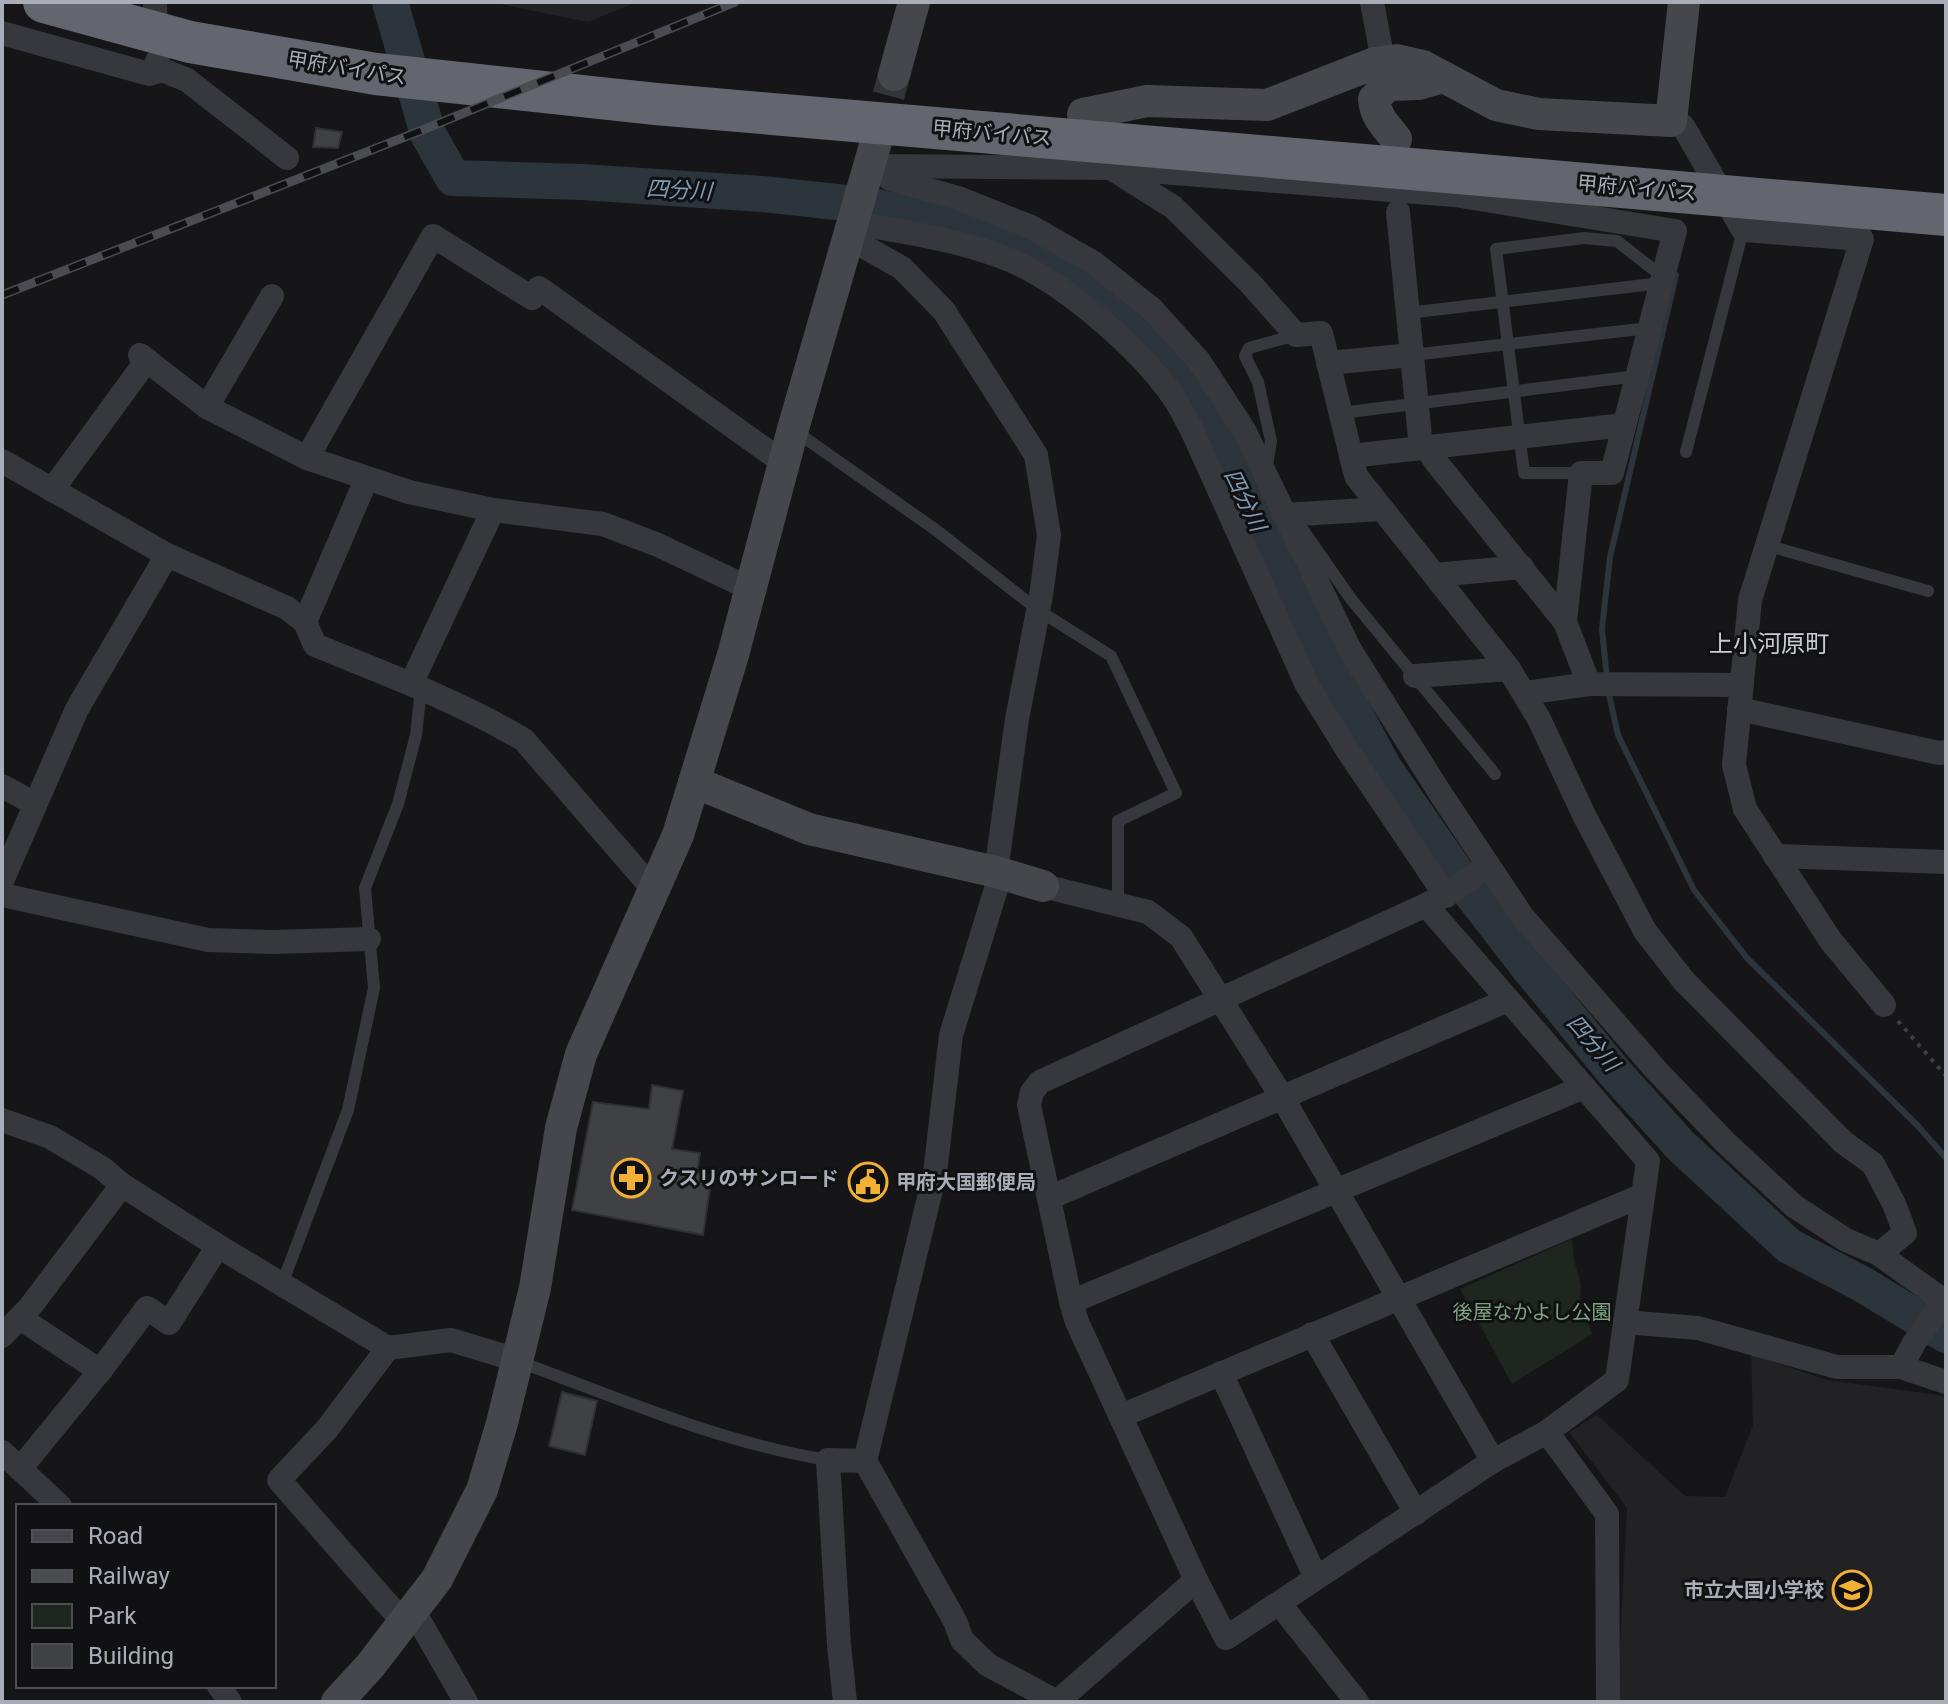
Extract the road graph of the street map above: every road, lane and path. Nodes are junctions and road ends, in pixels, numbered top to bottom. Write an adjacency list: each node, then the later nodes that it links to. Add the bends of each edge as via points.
1 (44, 2): 8 (highway, 甲府バイパス, via 190,42)
2 (142, 2): 8 (highway, 甲府バイパス)
3 (914, 2): 9 (street)
4 (1372, 2): 7 (street)
5 (1684, 2): 13 (street)
6 (2, 33): 15 (street, via 149,74 160,66 187,80)
7 (1381, 50)
8 (376, 60): 11 (highway, 甲府バイパス)
9 (894, 75)
10 (1443, 77): 12 (street, via 1397,60 1375,63 1267,105 1147,101); 13 (street, via 1496,105 1539,114); 14 (street, via 1388,85 1374,99 1380,120)
11 (656, 91): 12 (highway, 甲府バイパス); 20 (highway, 甲府バイパス)
12 (1083, 114): 14 (highway, 甲府バイパス)
13 (1671, 121): 22 (street, via 1683,126)
14 (1396, 139): 18 (highway, 甲府バイパス)
15 (287, 158)
16 (875, 163): 17 (street); 21 (street); 46 (street, via 890,179 1031,227 1094,263 1141,300 1199,361)
17 (1111, 168): 23 (street, via 1455,195 1675,231); 28 (street, via 1173,207)
18 (1946, 188)
19 (1398, 212): 26 (street)
20 (1946, 215)
21 (850, 230): 38 (street); 59 (street, via 902,268 944,311 1036,455 1049,535); 81 (street, via 931,236 1013,262 1073,298 1134,352 1174,398 1192,430 1307,685)
22 (1743, 230): 41 (lane); 53 (street, via 1862,239)
23 (1662, 280): 25 (lane); 25 (lane, via 1617,241 1584,238 1496,249); 27 (street)
24 (272, 296): 35 (street)
25 (1503, 303): 26 (lane); 29 (lane)
26 (1408, 313): 30 (street)
27 (1649, 328): 29 (lane); 32 (street)
28 (1296, 335): 31 (street, via 1321,333); 46 (lane, via 1249,348 1245,356 1258,382 1271,441)
29 (1509, 345): 30 (lane); 33 (lane)
30 (1412, 355): 31 (street); 34 (street)
31 (1328, 363): 36 (street)
32 (1637, 376): 33 (lane); 37 (street)
33 (1515, 391): 34 (lane); 39 (lane)
34 (1417, 403): 36 (lane); 40 (street, via 1420,438)
35 (207, 407): 43 (street); 49 (street, via 144,357)
36 (1341, 413): 42 (street)
37 (1624, 425): 39 (street); 47 (street, via 1612,473)
38 (793, 429): 45 (street); 59 (lane)
39 (1521, 438): 40 (street); 47 (lane, via 1524,473)
40 (1426, 447): 42 (street); 55 (street)
41 (1686, 452)
42 (1351, 456): 50 (street, via 1356,476)
43 (307, 458): 45 (street, via 433,236 532,298 539,288); 48 (street)
44 (2, 461): 49 (street)
45 (784, 463): 57 (street)
46 (1265, 473): 52 (street)
47 (1581, 473): 61 (street)
48 (366, 480): 51 (street); 60 (street)
49 (52, 490): 54 (street)
50 (1382, 509): 52 (street); 56 (street)
51 (493, 510): 57 (street, via 603,524); 65 (street)
52 (1288, 515): 63 (lane); 75 (street, via 1350,650)
53 (1766, 545): 58 (lane); 67 (street, via 1750,600)
54 (167, 555): 60 (street, via 287,608); 72 (street, via 77,709)
55 (1522, 567): 56 (street); 61 (street)
56 (1435, 575): 62 (street)
57 (751, 589): 70 (street)
58 (1928, 591)
59 (1038, 610): 76 (street, via 1017,719); 82 (lane, via 1111,656 1176,793 1118,821)
60 (305, 622): 65 (street, via 315,645)
61 (1565, 622): 64 (street)
62 (1509, 669): 63 (street); 66 (street)
63 (1415, 676): 69 (lane)
64 (1591, 684): 66 (street); 67 (street)
65 (416, 687): 79 (street, via 524,740); 83 (lane, via 416,735 398,804 365,888)
66 (1524, 693): 96 (street, via 1645,931 1684,981 1843,1142 1873,1164 1905,1233)
67 (1740, 697): 68 (street); 73 (street, via 1734,765 1745,809)
68 (1946, 752)
69 (1495, 774)
70 (694, 782): 76 (street, via 809,829); 79 (street, via 678,835)
71 (2, 786): 72 (street)
72 (35, 804): 77 (street)
73 (1775, 856): 74 (street); 86 (street, via 1831,941)
74 (1946, 862)
75 (1484, 868): 81 (street); 96 (street, via 1586,992 1725,1142 1794,1206 1846,1240)
76 (999, 872): 78 (street); 113 (street, via 951,1035 935,1173)
77 (2, 881)
78 (1043, 886): 82 (street)
79 (652, 888): 105 (street, via 581,1054 561,1128 535,1288)
80 (2, 895): 83 (street, via 208,940)
81 (1442, 898): 84 (street); 85 (street)
82 (1118, 905): 84 (street, via 1148,912 1181,937)
83 (369, 939): 97 (lane, via 374,988 348,1110)
84 (1221, 998): 89 (street); 94 (street, via 1040,1082 1029,1105)
85 (1508, 1000): 88 (street); 89 (street)
86 (1884, 1005): 87 (path)
87 (1946, 1076)
88 (1584, 1087): 92 (street); 93 (street, via 1648,1161)
89 (1282, 1097): 92 (street); 94 (street)
90 (2, 1120): 91 (street, via 50,1137)
91 (122, 1185): 95 (street); 100 (street)
92 (1337, 1191): 98 (street); 99 (street)
93 (1643, 1195): 98 (street); 101 (street)
94 (1049, 1198): 99 (street)
95 (218, 1246): 97 (street); 107 (street, via 169,1323 147,1308)
96 (1879, 1254): 106 (street, via 1944,1301)
97 (282, 1284): 104 (street)
98 (1398, 1297): 102 (street); 114 (street)
99 (1071, 1302): 110 (street)
100 (20, 1318): 103 (street); 107 (street)
101 (1625, 1322): 106 (street, via 1698,1328 1837,1367); 111 (street, via 1617,1380)
102 (1312, 1334): 108 (street); 117 (street)
103 (2, 1336)
104 (388, 1348): 105 (street, via 451,1340); 121 (street, via 327,1429 279,1480)
105 (517, 1360): 112 (lane, via 712,1433); 121 (street, via 482,1490 437,1579)
106 (1901, 1367): 109 (street)
107 (100, 1371): 115 (street)
108 (1221, 1373): 110 (street); 118 (street)
109 (1946, 1382)
110 (1121, 1416): 119 (street)
111 (1547, 1432): 114 (street); 127 (street, via 1607,1514)
112 (828, 1460): 113 (street); 124 (street)
113 (865, 1461): 125 (street, via 962,1640 988,1665)
114 (1493, 1461): 117 (street)
115 (10, 1466): 116 (street)
116 (58, 1504)
117 (1416, 1513): 118 (street)
118 (1316, 1578): 120 (street)
119 (1196, 1580): 120 (street, via 1226,1638); 125 (street)
120 (1279, 1603): 126 (street)
121 (408, 1616): 122 (street); 123 (street)
122 (337, 1702)
123 (466, 1702)
124 (845, 1702)
125 (1055, 1702)
126 (1357, 1702)
127 (1608, 1702)

